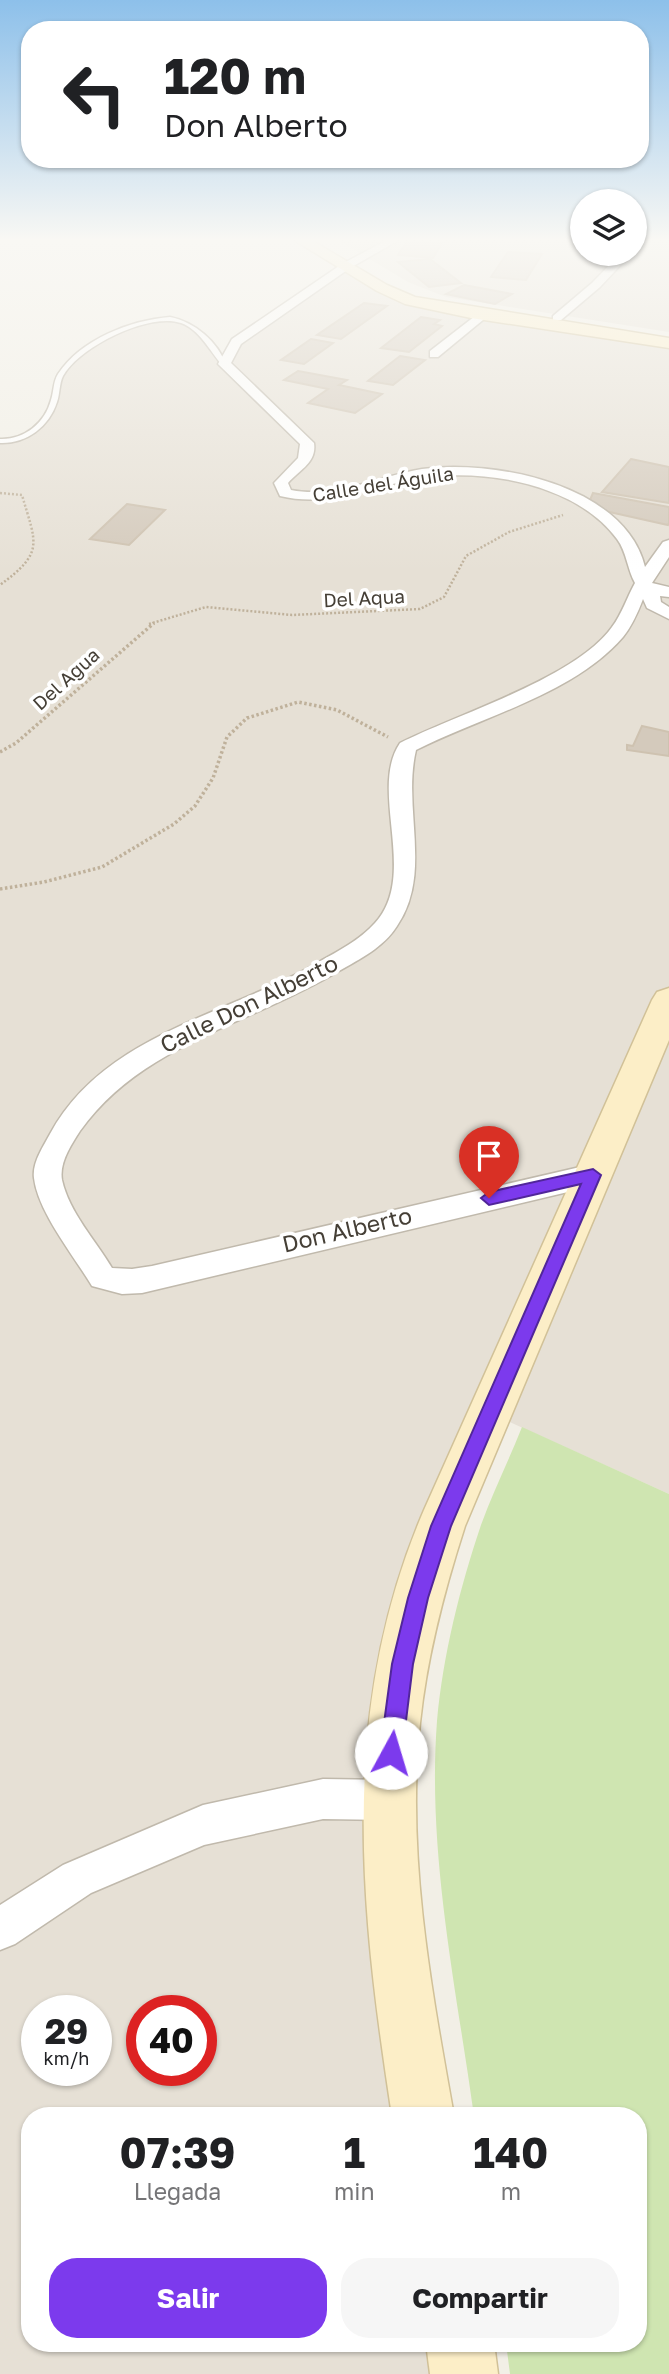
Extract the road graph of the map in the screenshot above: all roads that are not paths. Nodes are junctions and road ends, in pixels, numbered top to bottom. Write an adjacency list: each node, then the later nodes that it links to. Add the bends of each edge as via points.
1 (87, 351): 7 (lane, via 59,377 53,405 43,420 24,438)
2 (214, 351): 6 (lane)
3 (231, 351): 6 (street)
4 (438, 351): 5 (street)
5 (434, 354)
6 (224, 364): 9 (street, Calle del Águila, via 307,443 307,459 281,483 285,493 323,496 421,474 467,471 555,489 625,537)
7 (0, 440)
8 (669, 544): 9 (street)
9 (655, 589): 10 (street, Calle del Águila, via 653,604); 13 (street, Calle Don Alberto, via 616,635 580,664 407,747 401,770 405,855 400,900 388,923 373,938 318,976 129,1064 73,1117 56,1147 47,1177)
10 (669, 614)
11 (669, 1000): 12 (street)
12 (593, 1175): 13 (street, Don Alberto, via 133,1283); 14 (street, via 429,1562 403,1664)
13 (102, 1277)
14 (390, 1800): 15 (street, via 323,1799 203,1825 77,1879); 16 (street, via 392,1888)
15 (0, 1929)
16 (422, 2107)
17 (461, 2352): 18 (street)
18 (464, 2374)

